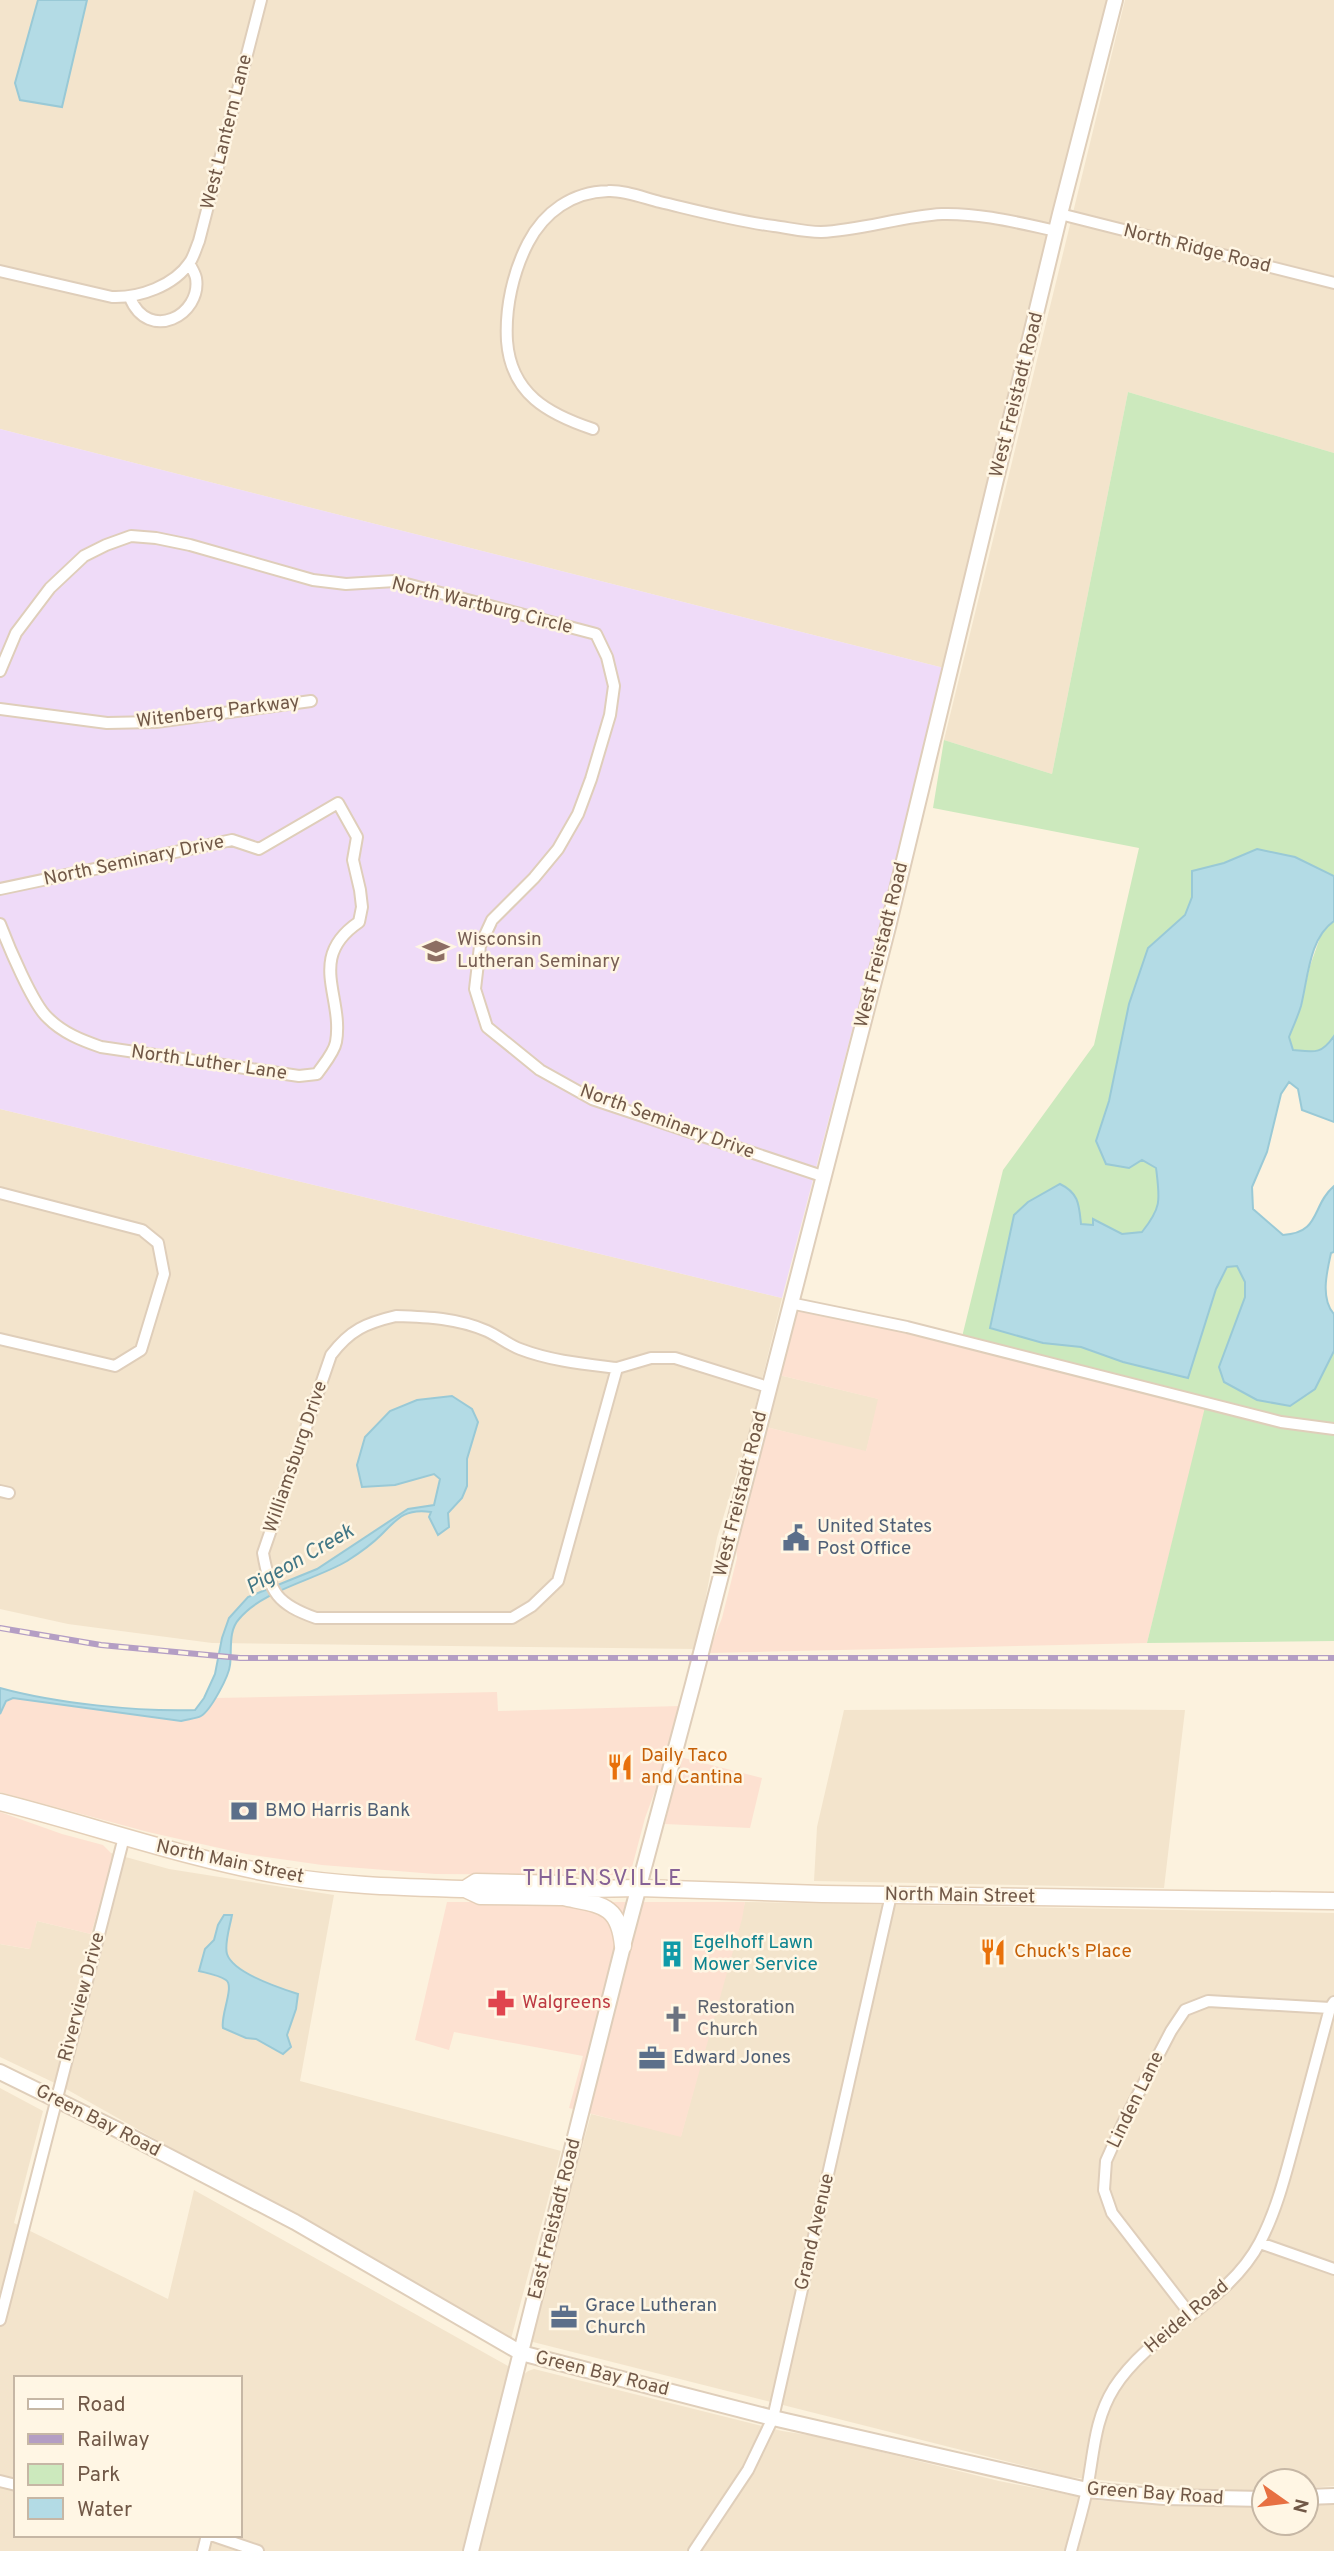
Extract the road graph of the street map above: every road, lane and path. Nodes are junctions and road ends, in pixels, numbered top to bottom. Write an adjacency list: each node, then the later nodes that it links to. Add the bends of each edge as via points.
1 (261, 0): 5 (street, West Lantern Lane, via 199,242)
2 (1115, 0): 3 (street, West Freistadt Road)
3 (1060, 214): 4 (street, West Freistadt Road); 7 (street, North Ridge Road)
4 (1057, 231): 9 (street, via 1001,219 940,214 821,232 750,224 611,190 576,197 554,209 535,230 519,262 509,309 508,352 517,377 546,410); 17 (street, West Freistadt Road, via 888,927)
5 (189, 263): 8 (street, West Lantern Lane, via 155,289); 8 (street, West Lantern Lane, via 196,278 194,290 186,310 177,317 143,318)
6 (0, 271): 8 (street)
7 (1334, 283)
8 (130, 298)
9 (593, 429)
10 (0, 671): 16 (street, North Wartburg Circle, via 16,634 50,588 84,556 131,536 190,545 313,580 346,584 395,581 596,634 614,686 610,715 578,814 558,849 492,920 480,946 475,989)
11 (311, 701): 12 (street, Witenberg Parkway, via 156,722 107,723)
12 (0, 709)
13 (338, 803): 14 (street, North Seminary Drive, via 259,849 232,840); 15 (street, North Luther Lane, via 357,837 353,860 362,907 359,922 346,931 330,960 336,1044 317,1074 299,1076 101,1047 77,1038 45,1016)
14 (0, 889)
15 (0, 924)
16 (487, 1027): 17 (street, North Seminary Drive, via 540,1070 592,1099)
17 (822, 1176): 19 (street, West Freistadt Road)
18 (0, 1193): 20 (street, via 142,1230 158,1243 164,1274 141,1350 115,1366)
19 (790, 1303): 22 (street, West Freistadt Road); 23 (street, via 907,1327 1281,1422)
20 (0, 1339)
21 (617, 1368): 21 (street, Williamsburg Drive, via 558,1581 532,1606 512,1618 489,1620 316,1618 281,1602 267,1576 263,1553 331,1355 368,1322 396,1316 462,1321 519,1349 559,1361); 22 (street, Williamsburg Drive, via 650,1357 675,1358)
22 (768, 1387): 26 (street, West Freistadt Road)
23 (1334, 1429)
24 (0, 1802): 25 (main road, North Main Street)
25 (124, 1838): 27 (main road, North Main Street, via 284,1876); 35 (street, Riverview Drive)
26 (639, 1888): 28 (main road, North Main Street); 29 (main road, North Main Street); 32 (street, East Freistadt Road)
27 (465, 1889): 28 (main road, North Main Street, via 476,1882 563,1884); 30 (main road, North Main Street, via 480,1896)
28 (586, 1889): 30 (main road, North Main Street)
29 (891, 1895): 31 (main road, North Main Street); 41 (street, Grand Avenue)
30 (561, 1897): 32 (main road, via 607,1908 619,1921)
31 (1334, 1901)
32 (623, 1946): 40 (street, East Freistadt Road)
33 (1332, 2005): 36 (street, Heidel Road, via 1288,2167); 38 (street, Linden Lane, via 1208,2001 1185,2010 1123,2123 1106,2161 1104,2190 1112,2213)
34 (0, 2072): 35 (street, Green Bay Road)
35 (55, 2099): 39 (street, Riverview Drive); 40 (street, Green Bay Road, via 295,2222)
36 (1260, 2243): 37 (street); 38 (street, Heidel Road, via 1219,2294)
37 (1334, 2269)
38 (1191, 2314): 42 (street, Heidel Road, via 1146,2349 1115,2386 1094,2434)
39 (0, 2320)
40 (521, 2353): 41 (street, Green Bay Road); 46 (street, East Freistadt Road)
41 (773, 2418): 42 (street, Green Bay Road); 47 (street, Grand Avenue, via 748,2470)
42 (1087, 2490): 43 (street, Green Bay Road); 48 (street, Heidel Road)
43 (1250, 2499)
44 (215, 2537): 45 (street)
45 (258, 2551)
46 (471, 2551)
47 (694, 2551)
48 (1071, 2551)

